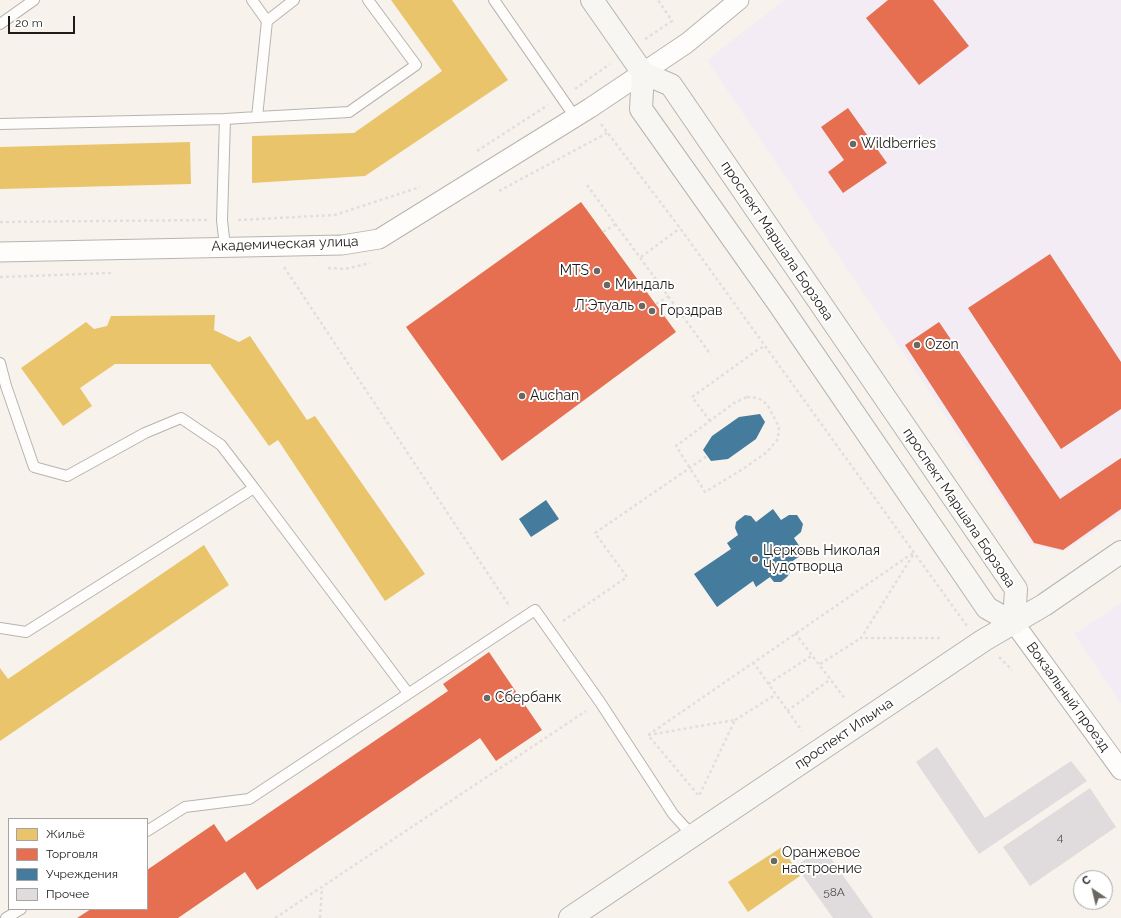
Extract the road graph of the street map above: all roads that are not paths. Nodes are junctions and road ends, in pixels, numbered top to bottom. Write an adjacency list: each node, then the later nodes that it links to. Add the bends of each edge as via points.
1 (34, 0): 9 (lane)
2 (252, 0): 8 (lane)
3 (294, 0): 8 (lane)
4 (368, 0): 12 (lane, via 416,65 349,112)
5 (494, 0): 11 (lane, via 562,97)
6 (592, 0): 10 (street)
7 (739, 0): 10 (street, Академическая улица, via 687,43)
8 (267, 21): 12 (lane)
9 (0, 24)
10 (643, 73): 11 (street, Академическая улица); 20 (street, via 640,109 779,304 987,608); 20 (street, проспект Маршала Борзова, via 671,85 1016,589)
11 (583, 113): 15 (street, Академическая улица, via 379,239 342,245)
12 (257, 117): 13 (lane)
13 (225, 119): 14 (lane); 15 (lane, via 222,220)
14 (0, 124)
15 (225, 247): 16 (street, Академическая улица)
16 (0, 252)
17 (0, 363): 18 (lane, via 34,467 67,476 145,432 181,418 221,445)
18 (254, 488): 21 (lane, via 26,632); 22 (lane)
19 (1121, 552): 20 (street, проспект Ильича)
20 (1014, 623): 23 (street, Вокзальный проезд); 25 (street, проспект Ильича, via 984,640)
21 (0, 628)
22 (408, 693): 24 (lane, via 250,800 185,807); 25 (lane, via 535,610 600,702 673,814)
23 (1121, 770)
24 (148, 830)
25 (693, 836): 28 (street, проспект Ильича)
26 (19, 910): 27 (lane)
27 (6, 918)
28 (570, 918)

